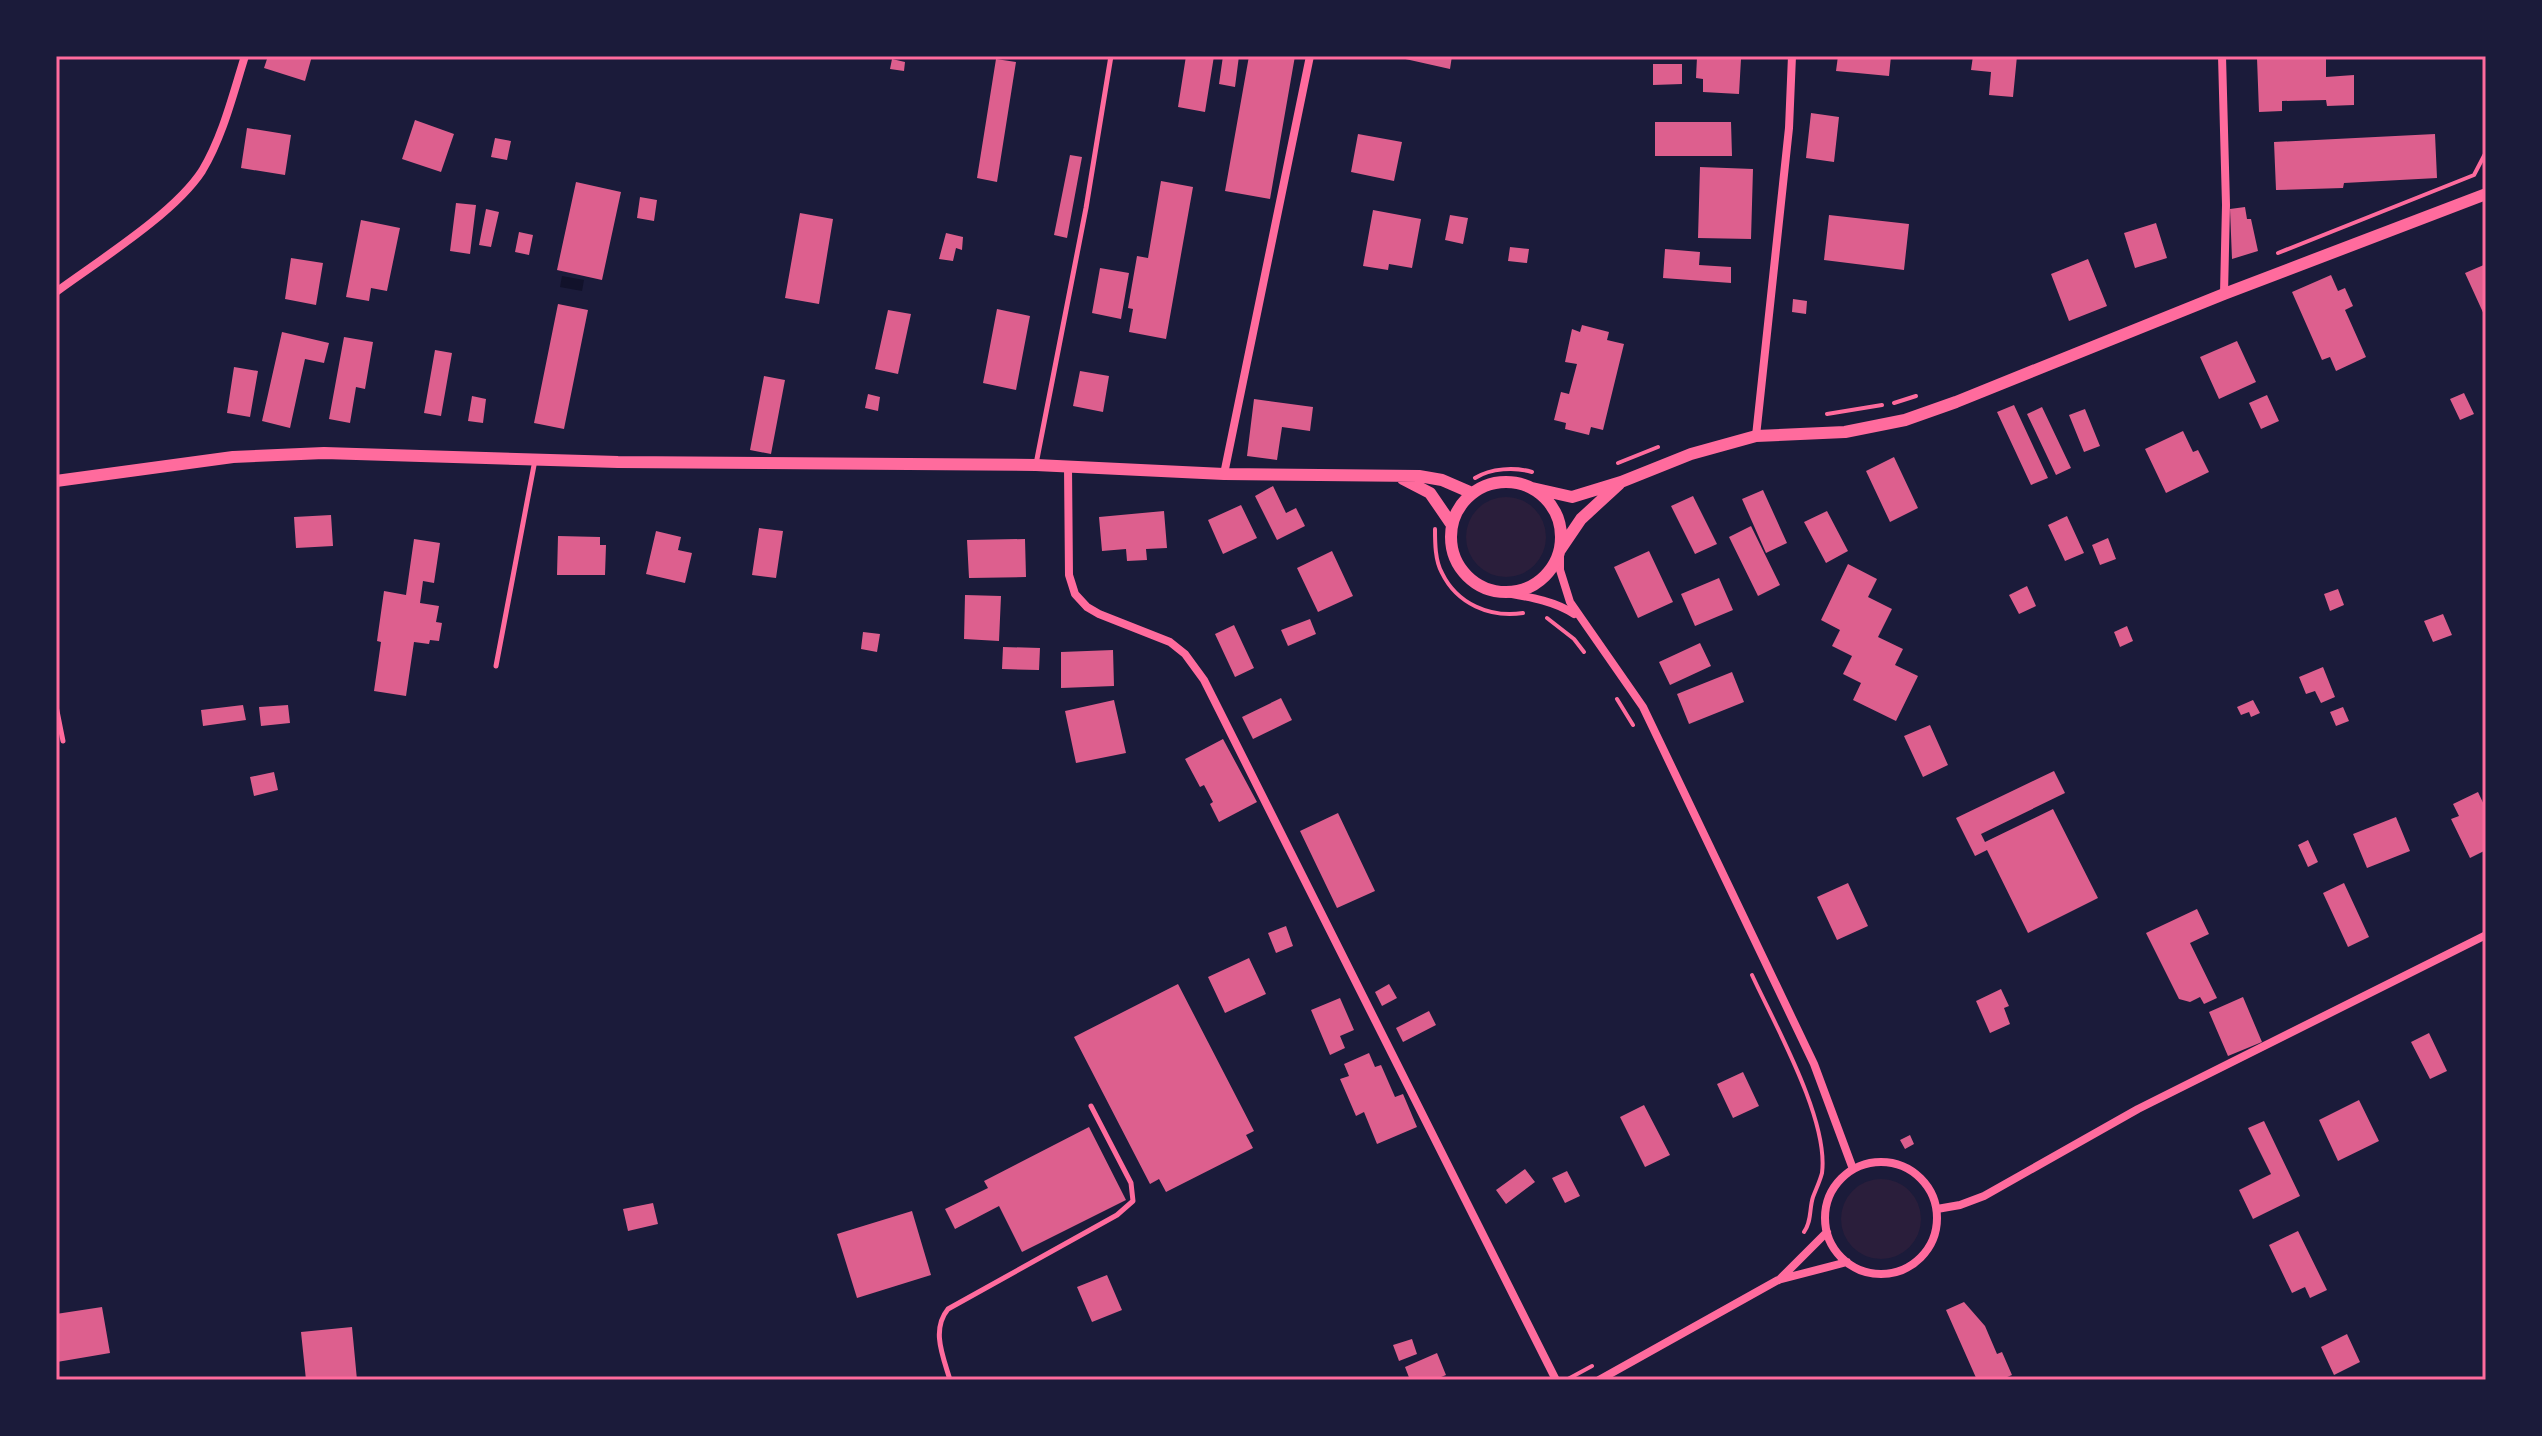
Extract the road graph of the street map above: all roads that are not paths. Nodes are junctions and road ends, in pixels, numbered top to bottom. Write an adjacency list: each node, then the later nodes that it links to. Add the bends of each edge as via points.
1 (245, 56): 7 (street, via 213,148 192,183 167,209)
2 (1111, 56): 11 (lane)
3 (1310, 56): 13 (street)
4 (1792, 56): 9 (street)
5 (2222, 56): 8 (street)
6 (2486, 194): 8 (street)
7 (56, 292)
8 (2224, 294): 9 (street, via 1905,420 1845,432)
9 (1756, 436): 16 (street)
10 (535, 460): 11 (street); 15 (street, via 281,454); 23 (lane)
11 (1036, 465): 12 (street)
12 (1068, 467): 13 (street); 34 (street, via 1069,575 1075,594 1099,614 1170,642 1204,680)
13 (1224, 474): 14 (street)
14 (1393, 475): 17 (street); 19 (street, via 1430,493)
15 (56, 481)
16 (1621, 482): 18 (street, via 1572,497); 20 (street, via 1581,519)
17 (1471, 487): 18 (street, via 1501,482); 19 (street)
18 (1532, 488): 20 (street, via 1558,517)
19 (1452, 525): 21 (street, via 1452,547 1466,576)
20 (1560, 550): 21 (street, via 1541,581); 22 (street, via 1563,586)
21 (1506, 593): 22 (street, via 1562,607)
22 (1581, 620): 28 (street, via 1643,707 1814,1064)
23 (496, 666)
24 (56, 706): 25 (lane)
25 (63, 741)
26 (2486, 935): 29 (street, via 2124,1116 1984,1196)
27 (1091, 1106): 33 (lane, via 1131,1183 1133,1201 1117,1215 948,1309 938,1331)
28 (1853, 1169): 29 (street, via 1888,1162 1905,1167 1920,1177); 30 (street, via 1829,1196)
29 (1937, 1209): 31 (street, via 1933,1238 1916,1262 1882,1274)
30 (1827, 1232): 31 (street); 32 (street)
31 (1847, 1262): 32 (street)
32 (1778, 1280): 35 (street)
33 (950, 1380)
34 (1556, 1380)
35 (1599, 1380)

